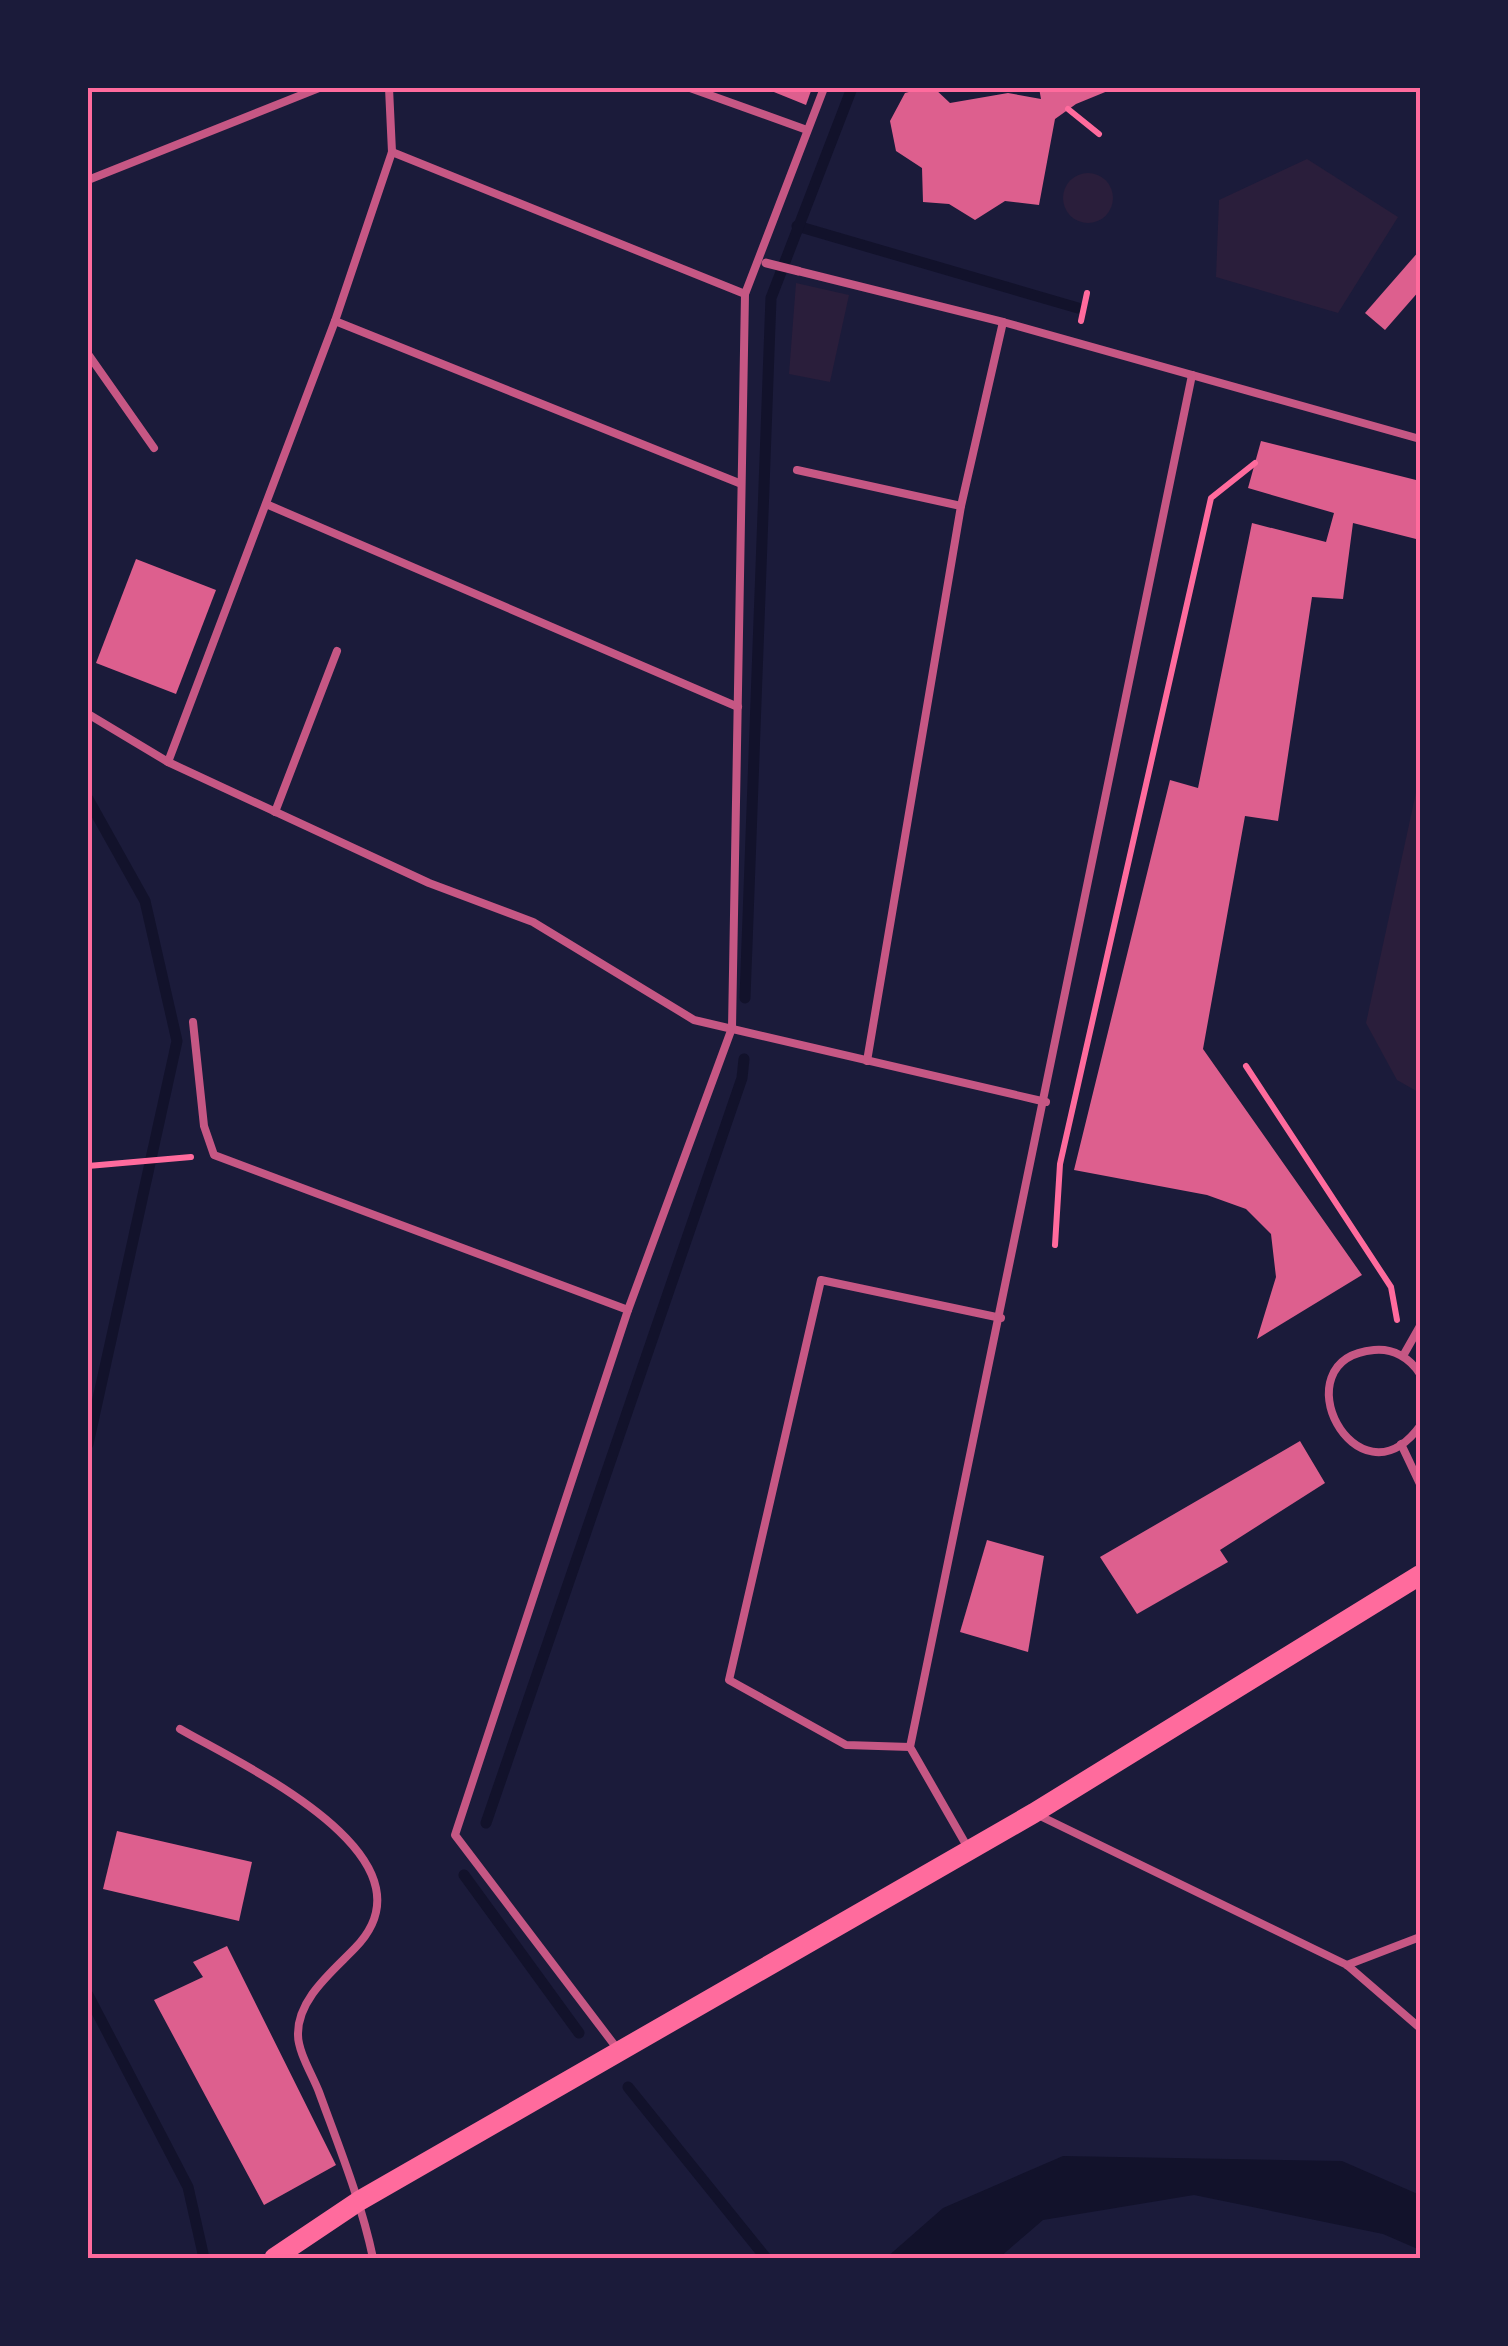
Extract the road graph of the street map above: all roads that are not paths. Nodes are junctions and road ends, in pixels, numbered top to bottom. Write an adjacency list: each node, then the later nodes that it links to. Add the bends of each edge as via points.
1 (315, 88): 7 (lane)
2 (389, 88): 6 (lane)
3 (690, 88): 5 (lane)
4 (824, 88): 5 (lane)
5 (807, 130): 10 (lane)
6 (392, 152): 10 (lane); 11 (lane)
7 (88, 180)
8 (766, 264): 9 (street)
9 (798, 271): 12 (lane)
10 (745, 294): 18 (lane)
11 (335, 321): 18 (lane); 19 (lane)
12 (1003, 322): 14 (lane); 20 (lane)
13 (88, 354): 16 (lane)
14 (1192, 376): 15 (lane); 29 (lane)
15 (1420, 438)
16 (154, 448)
17 (796, 470): 20 (lane)
18 (739, 483): 22 (lane)
19 (266, 504): 22 (lane); 24 (lane)
20 (962, 506): 28 (lane)
21 (337, 650): 25 (lane)
22 (738, 707): 27 (lane)
23 (88, 714): 24 (lane)
24 (168, 762): 25 (lane)
25 (275, 812): 27 (lane, via 533,922 694,1020)
26 (192, 1022): 30 (lane, via 204,1126 214,1155)
27 (732, 1028): 28 (lane); 30 (lane)
28 (868, 1061): 29 (lane)
29 (1046, 1102): 31 (lane)
30 (628, 1310): 46 (lane, via 455,1834)
31 (1000, 1318): 40 (lane); 40 (lane, via 822,1280 728,1680 846,1745)
32 (1420, 1326): 33 (lane)
33 (1403, 1356): 34 (lane); 36 (lane, via 1388,1350 1355,1355 1332,1379 1328,1395 1344,1437 1371,1450)
34 (1420, 1374)
35 (1420, 1426): 36 (lane)
36 (1401, 1444): 37 (lane)
37 (1420, 1484)
38 (1420, 1575): 41 (main road)
39 (180, 1729): 47 (lane, via 322,1811 377,1880 380,1914 306,2004 298,2036)
40 (910, 1746): 42 (lane)
41 (1034, 1813): 42 (main road); 44 (lane)
42 (968, 1848): 46 (main road)
43 (1420, 1937): 44 (lane)
44 (1347, 1965): 45 (lane)
45 (1420, 2028)
46 (619, 2050): 47 (main road)
47 (360, 2201): 48 (main road); 49 (lane)
48 (279, 2254)
49 (372, 2258)

